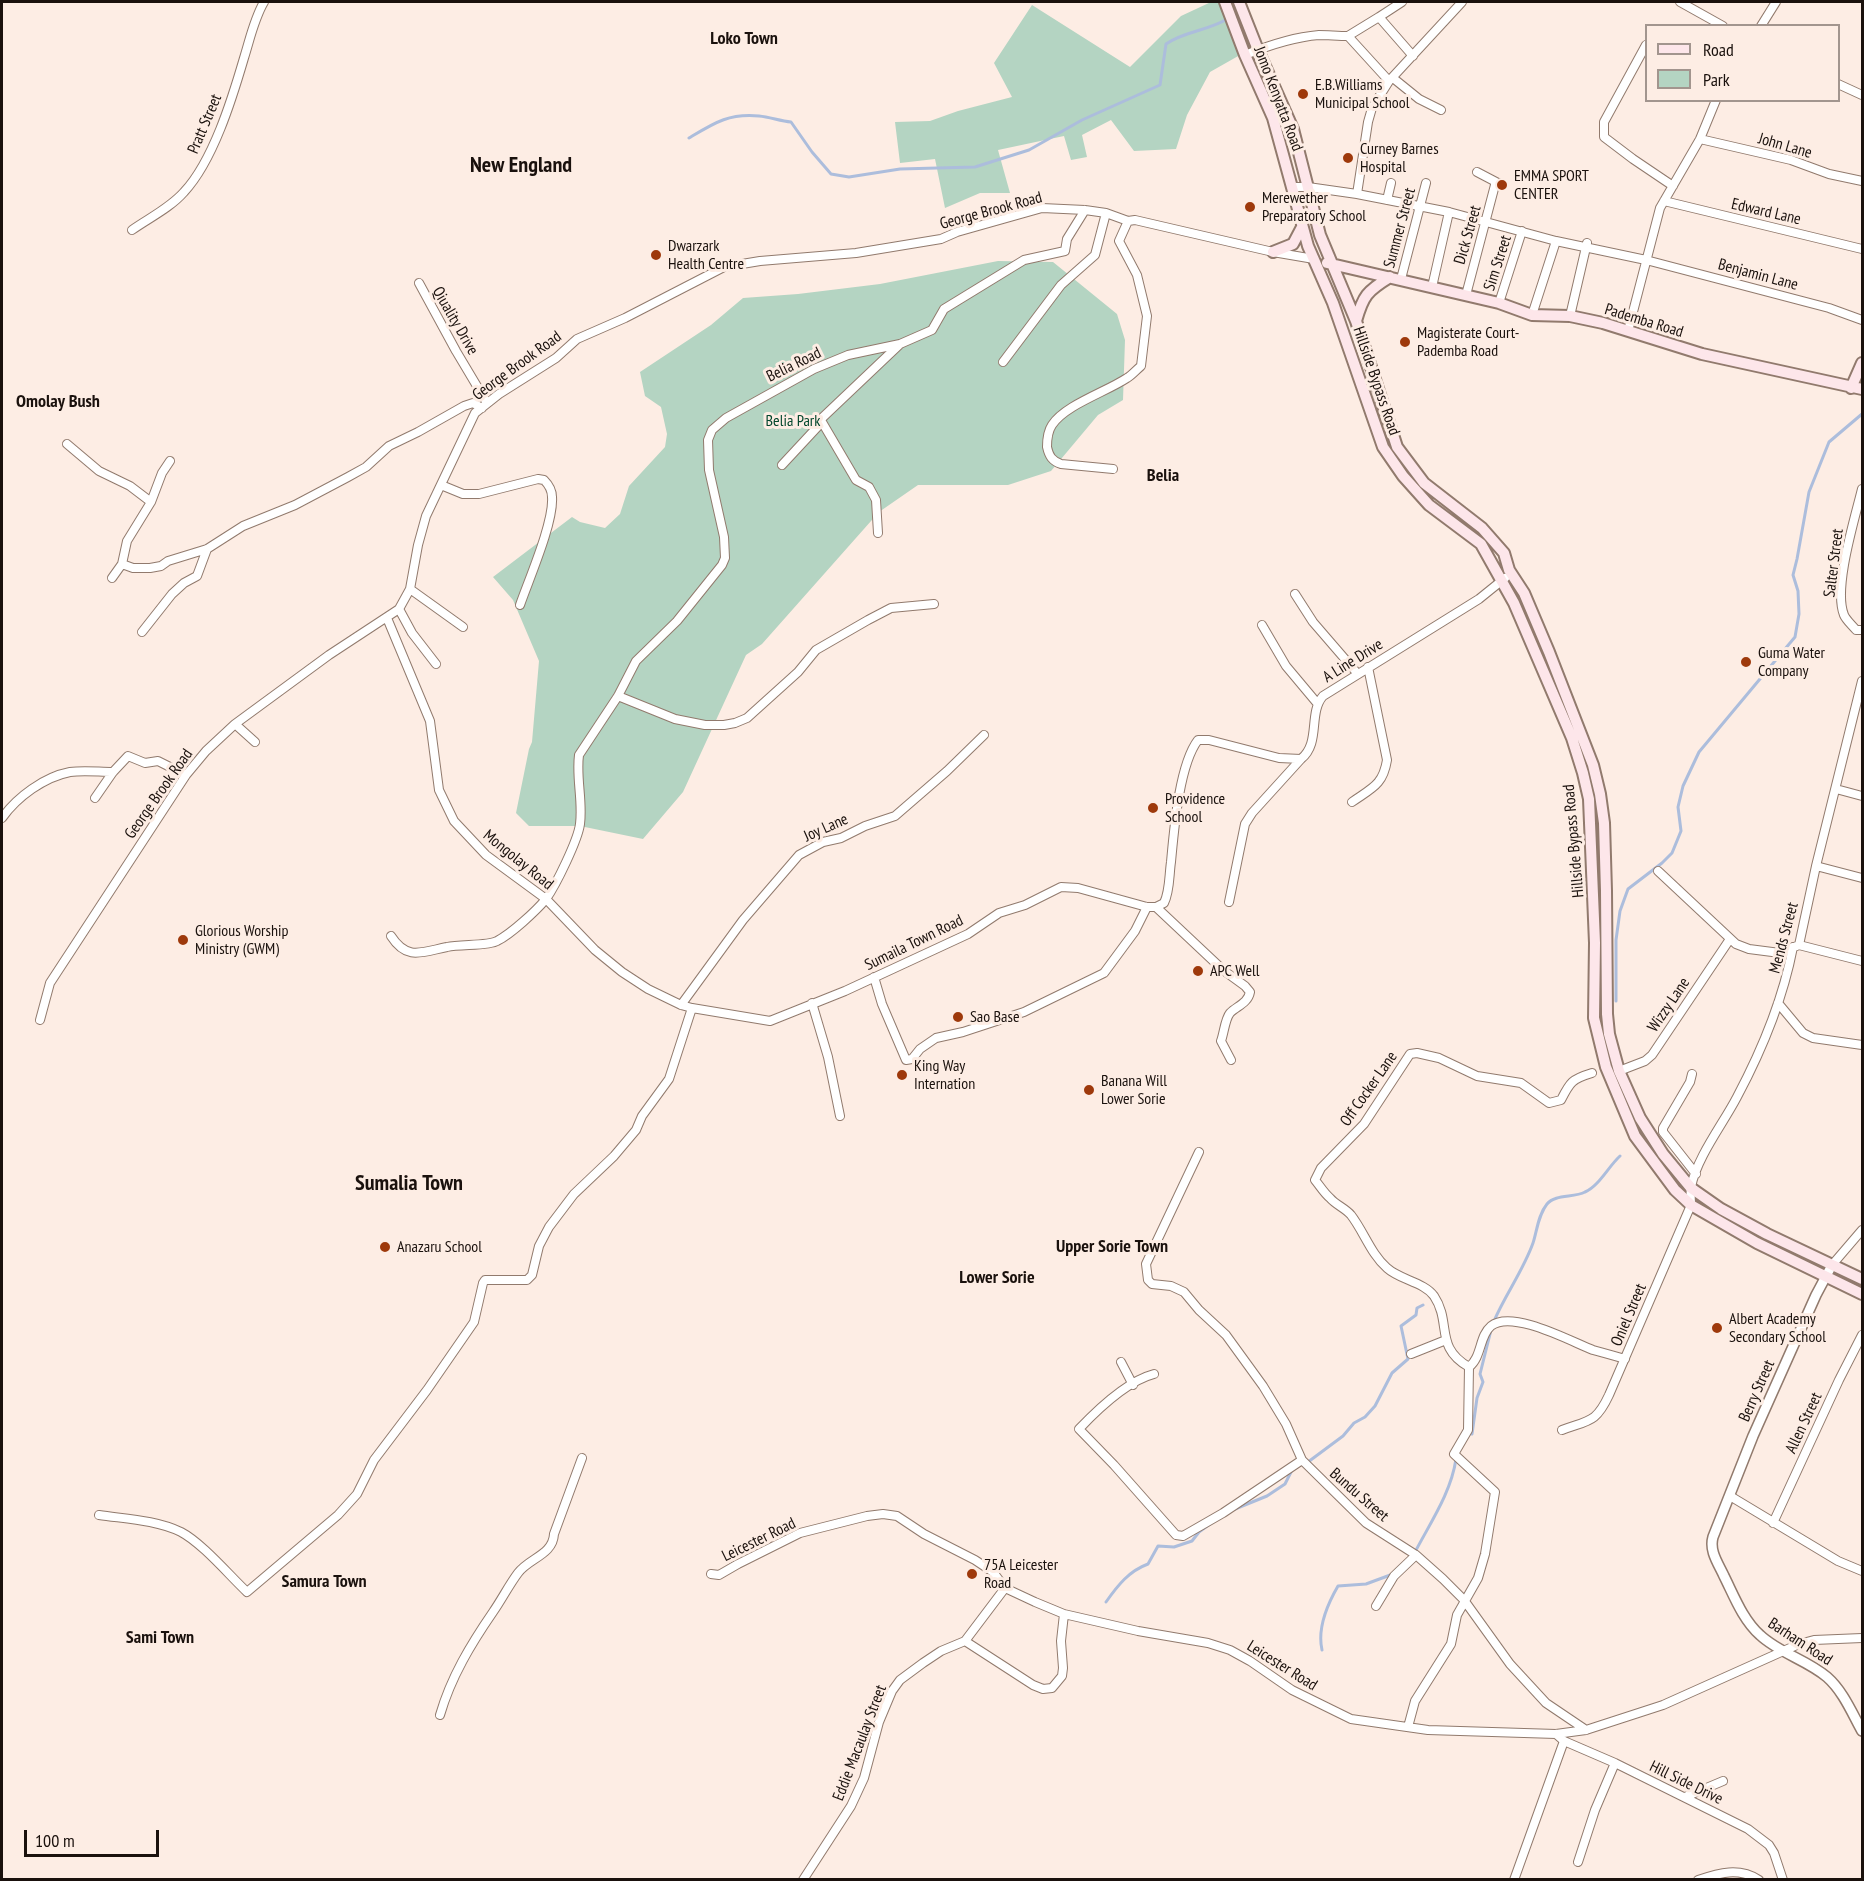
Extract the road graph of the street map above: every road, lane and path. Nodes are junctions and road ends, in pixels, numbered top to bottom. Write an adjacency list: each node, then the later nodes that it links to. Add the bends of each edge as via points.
1 (264, 2): 41 (street, Pratt Street, via 233,93 201,168 175,201)
2 (1225, 2): 14 (main road, Jomo Kenyatta Road)
3 (1239, 2): 13 (main road, Jomo Kenyatta Road)
4 (1402, 2): 8 (street)
5 (1462, 2): 15 (street)
6 (1680, 2): 9 (street)
7 (1776, 2): 10 (street)
8 (1379, 17): 11 (street); 15 (street)
9 (1719, 24)
10 (1762, 24)
11 (1348, 36): 13 (street, via 1320,35); 16 (street)
12 (1645, 49): 28 (street, via 1604,122 1604,137)
13 (1258, 50): 14 (street); 22 (main road, Jomo Kenyatta Road)
14 (1245, 55): 23 (main road, Jomo Kenyatta Road, via 1274,118)
15 (1413, 56): 16 (street)
16 (1391, 80): 20 (street); 31 (street, via 1372,108)
17 (1840, 84): 18 (street)
18 (1863, 95)
19 (1715, 102): 21 (street)
20 (1441, 110)
21 (1700, 139): 25 (street, John Lane); 28 (street)
22 (1300, 151): 23 (main road); 30 (main road, Jomo Kenyatta Road)
23 (1285, 155): 29 (main road, Jomo Kenyatta Road)
24 (1477, 172): 39 (street, Dick Street, via 1498,183)
25 (1863, 182)
26 (1391, 183): 32 (street)
27 (1426, 183): 34 (street, Summer Street)
28 (1673, 186): 33 (street)
29 (1294, 187): 30 (street, Benjamin Lane); 40 (main road, Jomo Kenyatta Road)
30 (1308, 187): 31 (street, Benjamin Lane); 49 (main road, Jomo Kenyatta Road)
31 (1357, 194): 32 (street, Benjamin Lane)
32 (1387, 200): 34 (street, Benjamin Lane)
33 (1664, 201): 45 (street, Edward Lane); 48 (street)
34 (1420, 207): 36 (street, Benjamin Lane); 50 (street, Summer Street)
35 (1085, 210): 37 (street, George Brook Road); 60 (street, Belia Road, via 1067,239 1065,251 1024,260 1003,271 944,309 932,330); 64 (street, George Brook Road, via 1042,208 941,239 856,253 724,267 577,339)
36 (1449, 212): 39 (street, Benjamin Lane); 52 (street)
37 (1106, 213): 38 (street, George Brook Road); 61 (street, via 1095,255 1061,285)
38 (1128, 221): 46 (street, George Brook Road); 69 (street, via 1119,241 1137,275 1147,316 1141,366 1060,416 1050,426 1047,447 1054,462)
39 (1487, 222): 42 (street, Benjamin Lane); 53 (street, Dick Street)
40 (1302, 227): 46 (main road, via 1293,244); 47 (main road, Jomo Kenyatta Road)
41 (132, 230)
42 (1522, 231): 43 (street, Benjamin Lane); 54 (street, Sim Street)
43 (1556, 241): 44 (street, Benjamin Lane); 55 (street)
44 (1587, 244): 48 (street, Benjamin Lane); 56 (street)
45 (1863, 249)
46 (1273, 252): 47 (street, George Brook Road)
47 (1314, 259): 49 (main road); 78 (main road, Hillside Bypass Road, via 1383,447 1429,505 1481,544)
48 (1646, 260): 57 (street, Benjamin Lane); 59 (street)
49 (1332, 264): 50 (main road); 58 (main road, Hillside Bypass Road)
50 (1395, 278): 52 (main road, Pademba Road); 58 (main road, via 1367,292)
51 (419, 283): 64 (street, Qiuality Drive)
52 (1432, 287): 53 (main road, Pademba Road)
53 (1466, 295): 54 (main road, Pademba Road)
54 (1499, 303): 55 (main road, Pademba Road)
55 (1532, 315): 56 (main road, Pademba Road)
56 (1570, 316): 59 (main road, Pademba Road)
57 (1863, 320)
58 (1356, 321): 76 (main road, Hillside Bypass Road, via 1397,447 1424,483 1496,541)
59 (1628, 331): 63 (main road, Pademba Road, via 1702,354)
60 (900, 344): 65 (street); 93 (street, Belia Road, via 848,355 814,369 726,418 712,430 708,440 709,470 724,537 724,558 677,621 636,661)
61 (1003, 362)
62 (1863, 363): 63 (main road)
63 (1859, 389)
64 (485, 406): 70 (street, George Brook Road, via 471,420); 74 (street, via 473,403 454,411 389,446 366,467 295,505 243,526)
65 (822, 422): 68 (street); 73 (street, via 856,480 869,487 876,500)
66 (67, 444): 72 (street, via 99,471)
67 (170, 461): 72 (street)
68 (782, 465)
69 (1113, 469)
70 (441, 485): 79 (street, George Brook Road, via 426,516); 82 (street, via 463,494 479,494 538,479 551,489 547,526)
71 (1863, 489): 87 (street, Salter Street, via 1841,597 1844,615 1856,630)
72 (151, 502): 75 (street, via 127,541)
73 (878, 533)
74 (207, 549): 75 (street, via 150,568); 88 (street, via 196,576 172,594)
75 (122, 564): 77 (street)
76 (1509, 570): 78 (street, A Line Drive); 125 (main road, Hillside Bypass Road, via 1524,593 1549,652 1593,765 1600,794 1604,823 1607,1014)
77 (112, 578)
78 (1503, 581): 90 (street, A Line Drive); 132 (main road, Hillside Bypass Road, via 1572,738 1589,799 1594,1018 1606,1067 1635,1136)
79 (410, 590): 83 (street, George Brook Road); 86 (street)
80 (1295, 594): 91 (street, via 1312,622)
81 (934, 604): 93 (street, via 891,608 816,650 798,672 747,718 735,723 705,725 675,719)
82 (520, 605)
83 (399, 609): 84 (street, George Brook Road); 89 (street)
84 (387, 618): 96 (street, George Brook Road); 110 (street, Mongolay Road, via 430,721 437,780 447,809 486,855)
85 (1262, 625): 94 (street, via 1286,666)
86 (463, 627)
87 (1863, 630)
88 (142, 632)
89 (436, 664)
90 (1368, 667): 91 (street, A Line Drive); 105 (street, via 1387,760 1379,784)
91 (1357, 673): 94 (street, A Line Drive)
92 (1863, 681): 95 (street, Mends Street)
93 (618, 696): 110 (street, via 579,755 580,826)
94 (1317, 703): 99 (street, A Line Drive, via 1311,747)
95 (1859, 709): 102 (street, Mends Street)
96 (235, 724): 98 (street); 101 (street, George Brook Road)
97 (984, 735): 120 (street, Joy Lane, via 895,816 823,842 799,855 743,920)
98 (255, 742)
99 (1301, 759): 111 (street, A Line Drive, via 1245,824); 112 (street, via 1279,758 1198,740 1191,748 1180,791 1167,897 1164,903)
100 (113, 772): 101 (street, via 128,756 146,763 158,761); 104 (street); 106 (street, via 65,774 30,790)
101 (186, 775): 122 (street, George Brook Road, via 50,983)
102 (1836, 789): 103 (street); 107 (street, Mends Street)
103 (1863, 796)
104 (94, 798)
105 (1352, 802)
106 (2, 818)
107 (1816, 866): 109 (street); 115 (street, Mends Street)
108 (1658, 871): 114 (street)
109 (1863, 878)
110 (546, 899): 113 (street, via 490,943 455,945 414,954 397,945); 120 (street, Mongolay Road, via 622,972)
111 (1229, 902)
112 (1152, 907): 117 (street, Sumaila Town Road, via 1061,887 999,913 968,934); 117 (street, via 1104,973 1024,1012 936,1038 920,1048 912,1059 906,1060); 124 (street, via 1250,992 1248,999 1226,1020 1221,1041)
113 (391, 936)
114 (1730, 939): 115 (street, via 1743,947 1780,953); 125 (street, Wizzy Lane, via 1652,1055)
115 (1796, 946): 116 (street); 119 (street, Mends Street)
116 (1863, 961)
117 (874, 977): 118 (street, Sumaila Town Road)
118 (812, 1003): 121 (street, Sumaila Town Road, via 770,1021); 128 (street)
119 (1778, 1003): 123 (street, via 1803,1034); 130 (street, Mends Street, via 1755,1061)
120 (681, 1005): 121 (street, Sumaila Town Road)
121 (692, 1008): 149 (street, via 669,1079 636,1130 574,1194 549,1227 539,1246 532,1275 527,1280 483,1283 474,1322 375,1460 357,1494 338,1515 247,1592 182,1533 154,1523)
122 (40, 1020)
123 (1863, 1046)
124 (1231, 1060)
125 (1619, 1071): 131 (main road, Hillside Bypass Road, via 1652,1139)
126 (1592, 1073): 138 (street, Off Cocker Lane, via 1576,1078 1561,1100 1549,1103 1521,1083 1477,1076 1451,1062 1410,1054 1364,1124 1320,1168 1315,1180 1330,1199 1349,1213 1374,1255 1395,1275 1431,1292)
127 (1692, 1074): 130 (street, via 1663,1132)
128 (840, 1116)
129 (1199, 1152): 147 (street, Bundu Street, via 1146,1264 1148,1280 1184,1292 1226,1335 1286,1424)
130 (1696, 1174): 131 (street, Mends Street)
131 (1691, 1188): 132 (street, Oniel Street); 134 (main road, Hillside Bypass Road)
132 (1691, 1205): 134 (main road, Hillside Bypass Road, via 1757,1243); 140 (street, Oniel Street)
133 (1863, 1230): 134 (street, Berry Street)
134 (1829, 1270): 135 (main road, Hillside Bypass Road); 136 (main road, Hillside Bypass Road); 148 (street, Berry Street, via 1753,1436)
135 (1863, 1279)
136 (1863, 1294)
137 (1863, 1335): 150 (street, Allen Street)
138 (1446, 1340): 139 (street); 142 (street, via 1452,1354)
139 (1412, 1353)
140 (1625, 1359): 142 (street, via 1535,1327 1500,1322 1491,1326); 145 (street, Oniel Street, via 1599,1414)
141 (1121, 1362): 144 (street)
142 (1469, 1366): 156 (street, via 1468,1430 1454,1454 1495,1492 1485,1554 1478,1578)
143 (1154, 1374): 144 (street)
144 (1133, 1385): 147 (street, via 1104,1403 1079,1429 1179,1536 1223,1513)
145 (1562, 1430)
146 (582, 1458): 162 (street, via 554,1542 550,1549 523,1566 507,1588 458,1669)
147 (1302, 1461): 152 (street, Bundu Street, via 1366,1523)
148 (1730, 1496): 150 (street); 151 (street, Berry Street)
149 (99, 1515)
150 (1773, 1523): 153 (street)
151 (1712, 1542): 161 (street, Barham Road, via 1712,1550 1749,1624)
152 (1416, 1554): 156 (street, Bundu Street); 157 (street, via 1394,1576)
153 (1863, 1571)
154 (711, 1574): 155 (street, Leicester Road, via 719,1575 800,1533 883,1514 897,1516 975,1560 993,1572)
155 (1005, 1588): 158 (street, Leicester Road); 160 (street)
156 (1464, 1599): 163 (street, via 1451,1644 1415,1701); 164 (street, Bundu Street, via 1510,1664 1546,1703)
157 (1376, 1606)
158 (1064, 1614): 160 (street, via 1062,1676 1052,1688 1033,1685); 163 (street, Leicester Road, via 1209,1643 1230,1650 1292,1690 1351,1719)
159 (1863, 1638): 161 (street, Leicester Road, via 1814,1640)
160 (965, 1641): 172 (street, Eddie Macaulay Street, via 941,1650 900,1680 892,1691 851,1806)
161 (1784, 1651): 164 (street, Leicester Road, via 1663,1705); 165 (street, Barham Road, via 1828,1678)
162 (440, 1715)
163 (1408, 1727): 166 (street, Leicester Road)
164 (1586, 1730): 166 (street, Leicester Road)
165 (1863, 1731)
166 (1556, 1734): 167 (street, Hill Side Drive)
167 (1564, 1742): 168 (street, Hill Side Drive); 173 (street)
168 (1615, 1763): 170 (street, Hill Side Drive); 171 (street)
169 (1723, 1781): 170 (street)
170 (1685, 1797): 176 (street, Hill Side Drive, via 1748,1829 1769,1845)
171 (1578, 1862)
172 (803, 1880)
173 (1514, 1880)
174 (1698, 1880): 175 (street, via 1731,1871)
175 (1759, 1880)
176 (1783, 1880)

